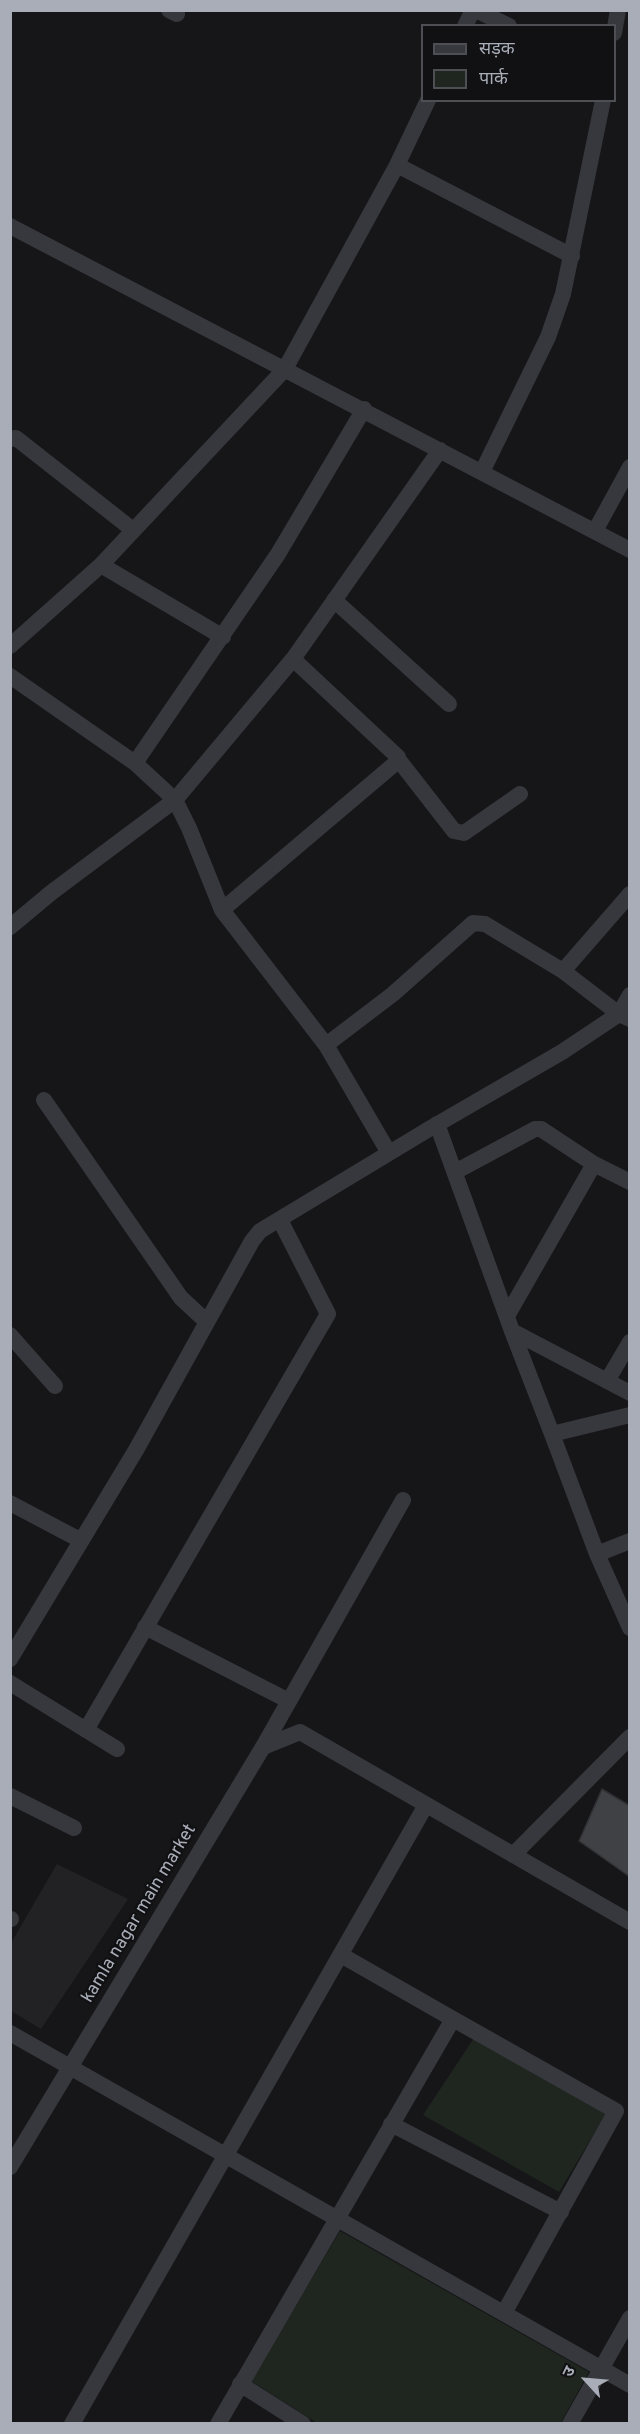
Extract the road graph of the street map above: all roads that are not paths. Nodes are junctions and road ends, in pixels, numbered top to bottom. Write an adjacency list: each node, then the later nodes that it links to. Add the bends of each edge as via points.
1 (474, 10): 3 (street); 4 (street)
2 (618, 10): 5 (street)
3 (466, 24)
4 (505, 24)
5 (616, 25)
6 (427, 102): 8 (street)
7 (603, 102): 10 (street)
8 (396, 165): 10 (street); 11 (street)
9 (10, 226): 11 (street)
10 (572, 256): 16 (street, via 548,337)
11 (285, 369): 12 (street); 17 (street)
12 (364, 409): 14 (street); 22 (street, via 278,554)
13 (10, 438): 17 (street, via 16,438)
14 (440, 450): 16 (street); 21 (street)
15 (630, 467): 18 (street)
16 (482, 472): 18 (street)
17 (133, 530): 20 (street)
18 (595, 531): 19 (street)
19 (630, 550)
20 (101, 565): 22 (street); 23 (street)
21 (334, 600): 24 (street); 26 (street)
22 (223, 637): 28 (street)
23 (10, 646)
24 (293, 659): 27 (street); 30 (street)
25 (10, 676): 28 (street)
26 (449, 704)
27 (398, 759): 29 (street, via 459,834); 32 (street, via 395,766)
28 (135, 763): 30 (street)
29 (520, 794)
30 (175, 800): 32 (street); 33 (street)
31 (630, 894): 34 (street)
32 (222, 910): 37 (street)
33 (10, 927)
34 (563, 971): 36 (street); 37 (street, via 485,924 473,923 393,994)
35 (630, 995): 36 (street)
36 (624, 1017): 39 (street)
37 (326, 1045): 40 (street)
38 (44, 1100): 45 (street, via 181,1298)
39 (437, 1124): 40 (street); 42 (street)
40 (389, 1153): 44 (street)
41 (594, 1164): 42 (street, via 535,1128); 43 (street); 46 (street)
42 (455, 1172): 46 (street)
43 (630, 1182)
44 (280, 1220): 45 (street, via 260,1231 252,1241); 59 (street, via 328,1314)
45 (207, 1322): 56 (street, via 136,1450)
46 (510, 1323): 49 (street); 53 (street)
47 (10, 1335): 50 (street)
48 (630, 1342): 49 (street)
49 (607, 1381): 51 (street)
50 (55, 1386)
51 (630, 1393)
52 (630, 1415): 53 (street)
53 (552, 1434): 58 (street)
54 (403, 1500): 63 (street, kamla nagar main market)
55 (10, 1503): 56 (street)
56 (80, 1540): 61 (street)
57 (630, 1541): 58 (street)
58 (597, 1554): 60 (street)
59 (145, 1628): 63 (street); 64 (street)
60 (630, 1628)
61 (10, 1659)
62 (10, 1683): 64 (street)
63 (289, 1701): 66 (street, kamla nagar main market)
64 (86, 1730): 67 (street)
65 (630, 1737): 71 (street)
66 (263, 1747): 69 (street, via 300,1732); 76 (street, kamla nagar main market)
67 (117, 1749)
68 (10, 1796): 70 (street)
69 (426, 1805): 71 (street); 73 (street)
70 (74, 1828)
71 (513, 1855): 72 (street)
72 (630, 1922)
73 (341, 1955): 74 (street); 79 (street)
74 (453, 2019): 77 (street); 78 (street)
75 (10, 2033): 76 (street)
76 (71, 2066): 79 (street); 80 (street, kamla nagar main market)
77 (623, 2114): 81 (street)
78 (391, 2124): 81 (street); 82 (street)
79 (227, 2156): 82 (street); 88 (street)
80 (10, 2167)
81 (561, 2212): 83 (street)
82 (336, 2217): 83 (street); 86 (street)
83 (504, 2313): 85 (street)
84 (630, 2318): 85 (street)
85 (601, 2368): 87 (street); 91 (street)
86 (240, 2384): 89 (street); 90 (street)
87 (630, 2385)
88 (72, 2424)
89 (218, 2424)
90 (303, 2424)
91 (570, 2424)

